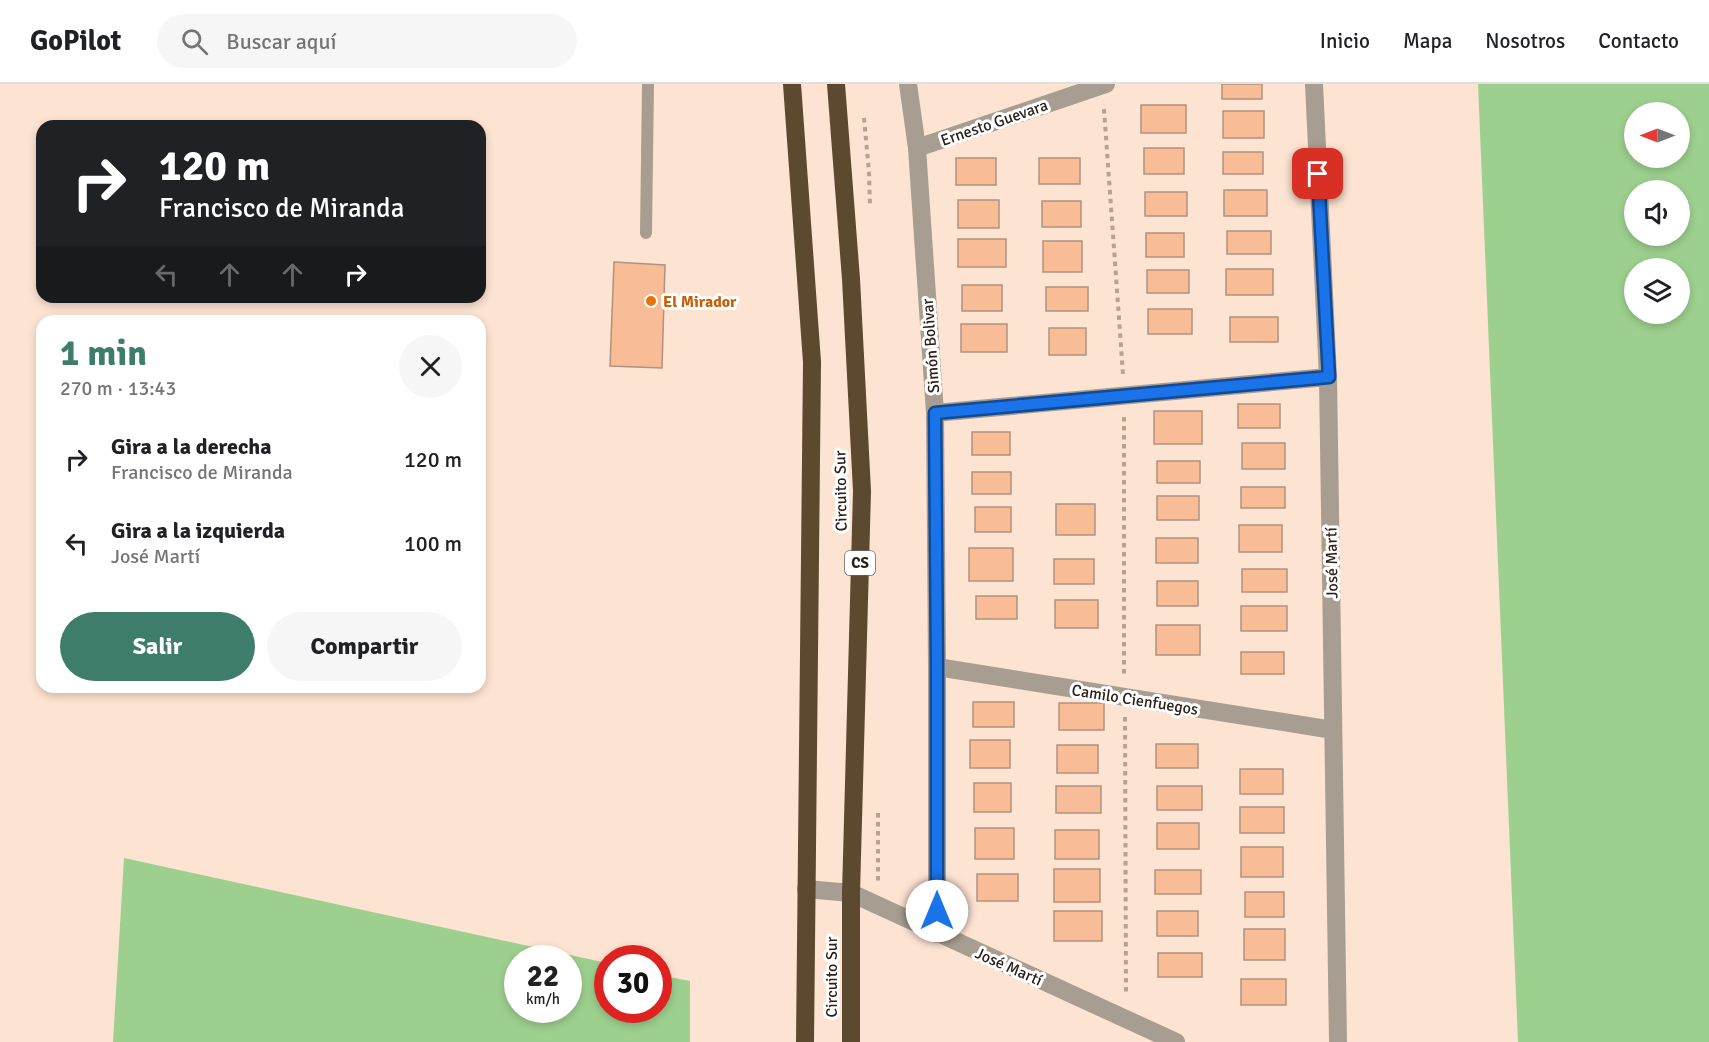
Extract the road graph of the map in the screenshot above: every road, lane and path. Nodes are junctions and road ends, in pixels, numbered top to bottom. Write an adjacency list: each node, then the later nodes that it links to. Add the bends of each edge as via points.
1 (648, 84): 8 (lane)
2 (792, 84): 15 (highway, Circuito Sur, via 812,362)
3 (836, 84): 16 (highway, Circuito Sur / CS, via 862,491)
4 (908, 84): 7 (street, Simón Bolivar)
5 (1314, 84): 9 (street, José Martí)
6 (1104, 85): 7 (street, Ernesto Guevara); 10 (path)
7 (917, 148): 11 (street, Simón Bolivar)
8 (646, 233)
9 (1329, 377): 10 (street); 14 (street, José Martí)
10 (1125, 396): 11 (street); 13 (path)
11 (935, 413): 12 (street, Simón Bolivar)
12 (937, 667): 13 (street, Camilo Cienfuegos); 17 (street, Simón Bolivar)
13 (1125, 697): 14 (street, Camilo Cienfuegos); 18 (path)
14 (1333, 730): 22 (street, José Martí)
15 (806, 889): 16 (street, José Martí); 19 (highway, Circuito Sur)
16 (850, 893): 17 (street, José Martí); 20 (highway, Circuito Sur / CS)
17 (937, 934): 18 (street, José Martí)
18 (1126, 1020): 21 (street, José Martí)
19 (805, 1042)
20 (851, 1042)
21 (1176, 1042)
22 (1338, 1042)

